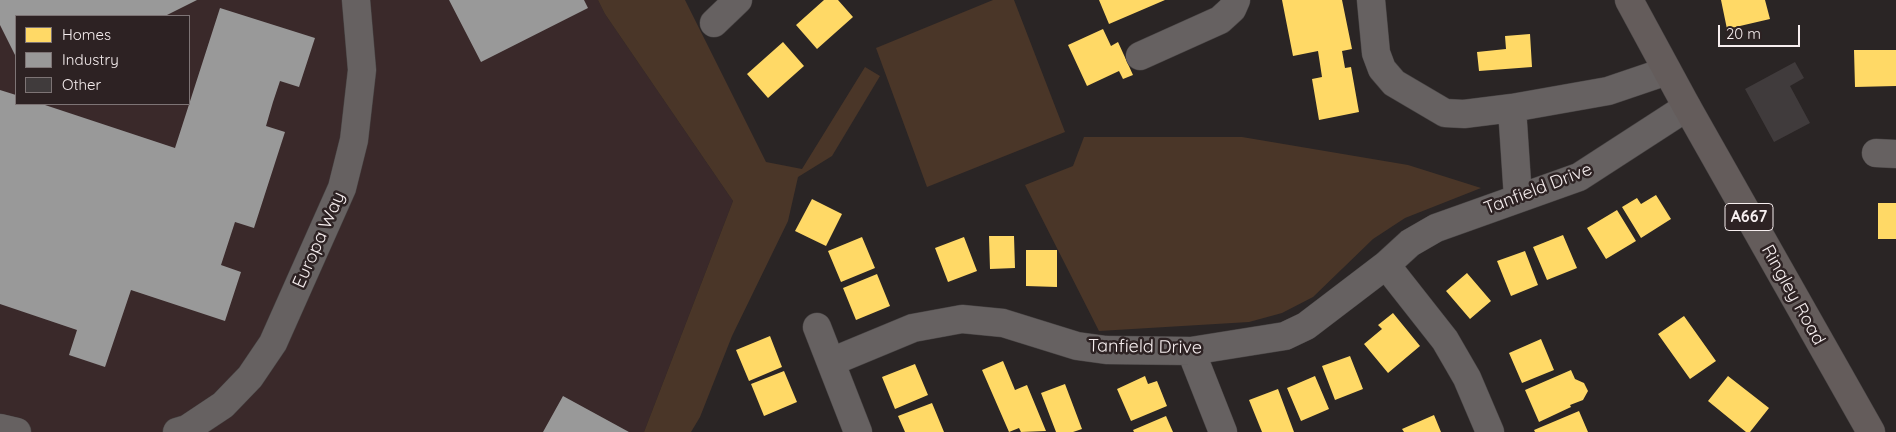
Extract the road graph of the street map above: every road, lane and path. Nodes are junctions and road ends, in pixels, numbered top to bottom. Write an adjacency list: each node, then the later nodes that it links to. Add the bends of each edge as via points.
1 (356, 0): 18 (street, Europa Way, via 362,70 354,140 342,188 274,343 250,377 223,406)
2 (738, 0): 6 (street)
3 (1236, 0): 7 (street, via 1220,20)
4 (1371, 0): 9 (street, via 1376,53 1382,69 1394,83 1445,113)
5 (1630, 0): 8 (main road, Ringley Road / A667)
6 (714, 23)
7 (1140, 56)
8 (1667, 71): 9 (street, via 1608,91); 10 (main road, Ringley Road / A667)
9 (1512, 108): 11 (street)
10 (1687, 108): 11 (street, Tanfield Drive, via 1580,177); 22 (main road, Ringley Road / A667)
11 (1518, 198): 12 (street, Tanfield Drive, via 1436,228 1410,243)
12 (1386, 265): 14 (street, Tanfield Drive, via 1306,326 1285,336); 21 (street, via 1445,340 1468,378)
13 (817, 326): 15 (street)
14 (1191, 351): 15 (street, Tanfield Drive, via 1106,350 1077,346 1003,323 962,319 913,328); 20 (street)
15 (831, 362): 19 (street)
16 (0, 428): 17 (street)
17 (16, 432)
18 (177, 432)
19 (858, 432)
20 (1223, 432)
21 (1490, 432)
22 (1871, 432)

